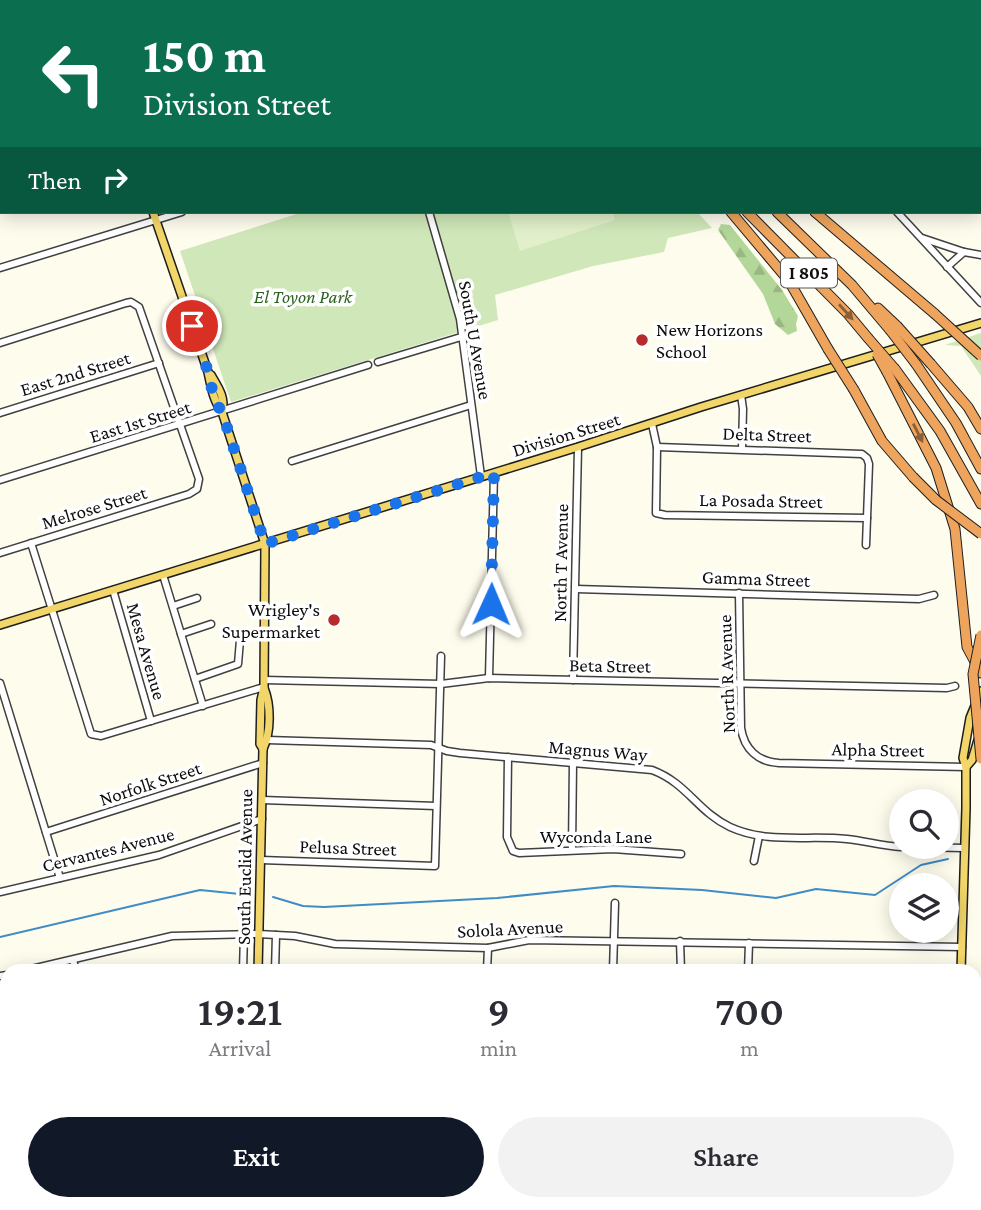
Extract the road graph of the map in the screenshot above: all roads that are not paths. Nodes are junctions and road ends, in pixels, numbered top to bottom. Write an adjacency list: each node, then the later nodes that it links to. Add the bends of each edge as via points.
1 (430, 214): 16 (street, South U Avenue)
2 (733, 214): 40 (highway, bridge, via 789,281 882,441 936,500)
3 (749, 214): 22 (highway, I 805, one-way to 22, bridge, via 848,314)
4 (779, 214): 15 (highway, I 805)
5 (817, 214): 18 (highway, bridge)
6 (899, 214): 8 (street)
7 (155, 215): 12 (street); 25 (main road, via 208,372 219,387)
8 (921, 238): 9 (street); 11 (street)
9 (964, 251): 10 (street); 11 (street)
10 (981, 255)
11 (947, 267): 13 (street)
12 (0, 268)
13 (981, 303)
14 (981, 323): 23 (main road, Division Street)
15 (893, 328): 29 (highway, bridge, via 931,364); 34 (highway, I 805, bridge)
16 (461, 337): 19 (street); 24 (street, South U Avenue)
17 (0, 343): 20 (street, via 126,303 136,304)
18 (981, 356)
19 (378, 362)
20 (159, 363): 26 (street, East 2nd Street); 28 (street)
21 (368, 365): 25 (street, East 1st Street)
22 (891, 370): 38 (highway, via 940,431); 59 (highway, one-way to 59, via 936,468 955,529 967,647)
23 (741, 395): 27 (main road, Division Street); 32 (street)
24 (471, 405): 33 (street); 36 (street, South U Avenue)
25 (222, 412): 28 (street, East 1st Street); 42 (main road)
26 (0, 413)
27 (652, 424): 30 (main road, Division Street); 31 (street)
28 (181, 425): 37 (street, East 1st Street); 41 (street, Melrose Street, via 199,479 197,489)
29 (981, 429)
30 (578, 447): 35 (main road, Division Street); 46 (street, North T Avenue)
31 (657, 447): 32 (street, Delta Street); 39 (street, La Posada Street, via 656,513)
32 (743, 449): 39 (street, Delta Street, via 856,452 867,457)
33 (292, 461)
34 (981, 469)
35 (494, 473): 36 (main road, Division Street); 60 (street)
36 (481, 476): 42 (main road, Division Street)
37 (0, 480)
38 (981, 504)
39 (867, 518): 43 (street)
40 (981, 534)
41 (31, 543): 44 (street, Melrose Street); 52 (street)
42 (265, 544): 45 (main road, Division Street); 64 (main road)
43 (866, 545)
44 (0, 553)
45 (163, 575): 47 (main road, Division Street); 51 (street)
46 (576, 589): 48 (street, Gamma Street); 62 (street, North T Avenue)
47 (113, 590): 52 (main road, Division Street); 70 (street, Mesa Avenue)
48 (739, 593): 49 (street, Gamma Street, via 919,599); 66 (street, North R Avenue)
49 (934, 595)
50 (197, 598): 51 (street)
51 (173, 606): 55 (street)
52 (52, 609): 54 (main road, Division Street); 70 (street, Beta Street, via 92,734 101,736)
53 (211, 624): 55 (street)
54 (0, 625)
55 (181, 634): 61 (street)
56 (981, 635): 76 (highway, bridge, via 973,674)
57 (240, 640): 61 (street, via 238,664)
58 (441, 656): 65 (street)
59 (981, 673)
60 (489, 678): 62 (street, Beta Street); 65 (street, Beta Street)
61 (195, 679): 69 (street)
62 (573, 680): 66 (street, Beta Street)
63 (0, 683): 84 (street)
64 (264, 684): 65 (street, Beta Street); 69 (street, Beta Street); 72 (main road); 74 (main road)
65 (441, 684): 73 (street)
66 (742, 684): 67 (street, Beta Street); 79 (street, North R Avenue, via 745,743 765,761)
67 (955, 686)
68 (981, 691): 80 (main road, via 965,743)
69 (203, 706): 70 (street, Beta Street)
70 (151, 722)
71 (981, 730): 80 (main road)
72 (267, 740): 73 (street); 74 (main road)
73 (439, 748): 75 (street, Magnus Way); 82 (street)
74 (263, 749): 78 (main road, South Euclid Avenue)
75 (508, 757): 77 (street, Magnus Way); 89 (street, Wyconda Lane, via 507,837 513,851)
76 (981, 759)
77 (573, 762): 85 (street, Magnus Way, via 652,769 668,776 727,825); 89 (street)
78 (262, 763): 81 (main road, South Euclid Avenue); 84 (street, Norfolk Street)
79 (789, 764): 80 (street, Alpha Street)
80 (966, 767): 88 (main road)
81 (262, 800): 82 (street); 83 (main road, South Euclid Avenue)
82 (436, 806): 91 (street, Pelusa Street, via 435,866)
83 (262, 819): 91 (main road, South Euclid Avenue); 93 (street, Cervantes Avenue, via 159,855)
84 (46, 832): 93 (street)
85 (759, 836): 86 (street, Magnus Way); 92 (street)
86 (889, 845)
87 (959, 848): 88 (street)
88 (964, 848): 102 (main road)
89 (572, 850): 90 (street, Wyconda Lane)
90 (681, 854)
91 (261, 860): 97 (main road, South Euclid Avenue)
92 (754, 860)
93 (60, 878): 94 (street, Cervantes Avenue)
94 (0, 892)
95 (614, 903): 99 (street)
96 (244, 934): 97 (street, Solola Avenue); 104 (street, Solola Avenue, via 172,936); 107 (street)
97 (258, 934): 98 (street, Solola Avenue); 108 (main road, South Euclid Avenue)
98 (276, 935): 103 (street, Solola Avenue, via 335,944); 109 (street)
99 (614, 941): 100 (street, Solola Avenue); 103 (street, Solola Avenue, via 530,940); 111 (street)
100 (680, 941): 101 (street, Solola Avenue); 112 (street)
101 (749, 943): 102 (street, Solola Avenue); 113 (street)
102 (962, 947): 114 (main road)
103 (488, 948): 110 (street)
104 (73, 960): 105 (street, Solola Avenue); 106 (street)
105 (55, 964)
106 (74, 964)
107 (243, 964)
108 (258, 964)
109 (275, 964)
110 (487, 964)
111 (613, 964)
112 (681, 964)
113 (748, 964)
114 (961, 964)

